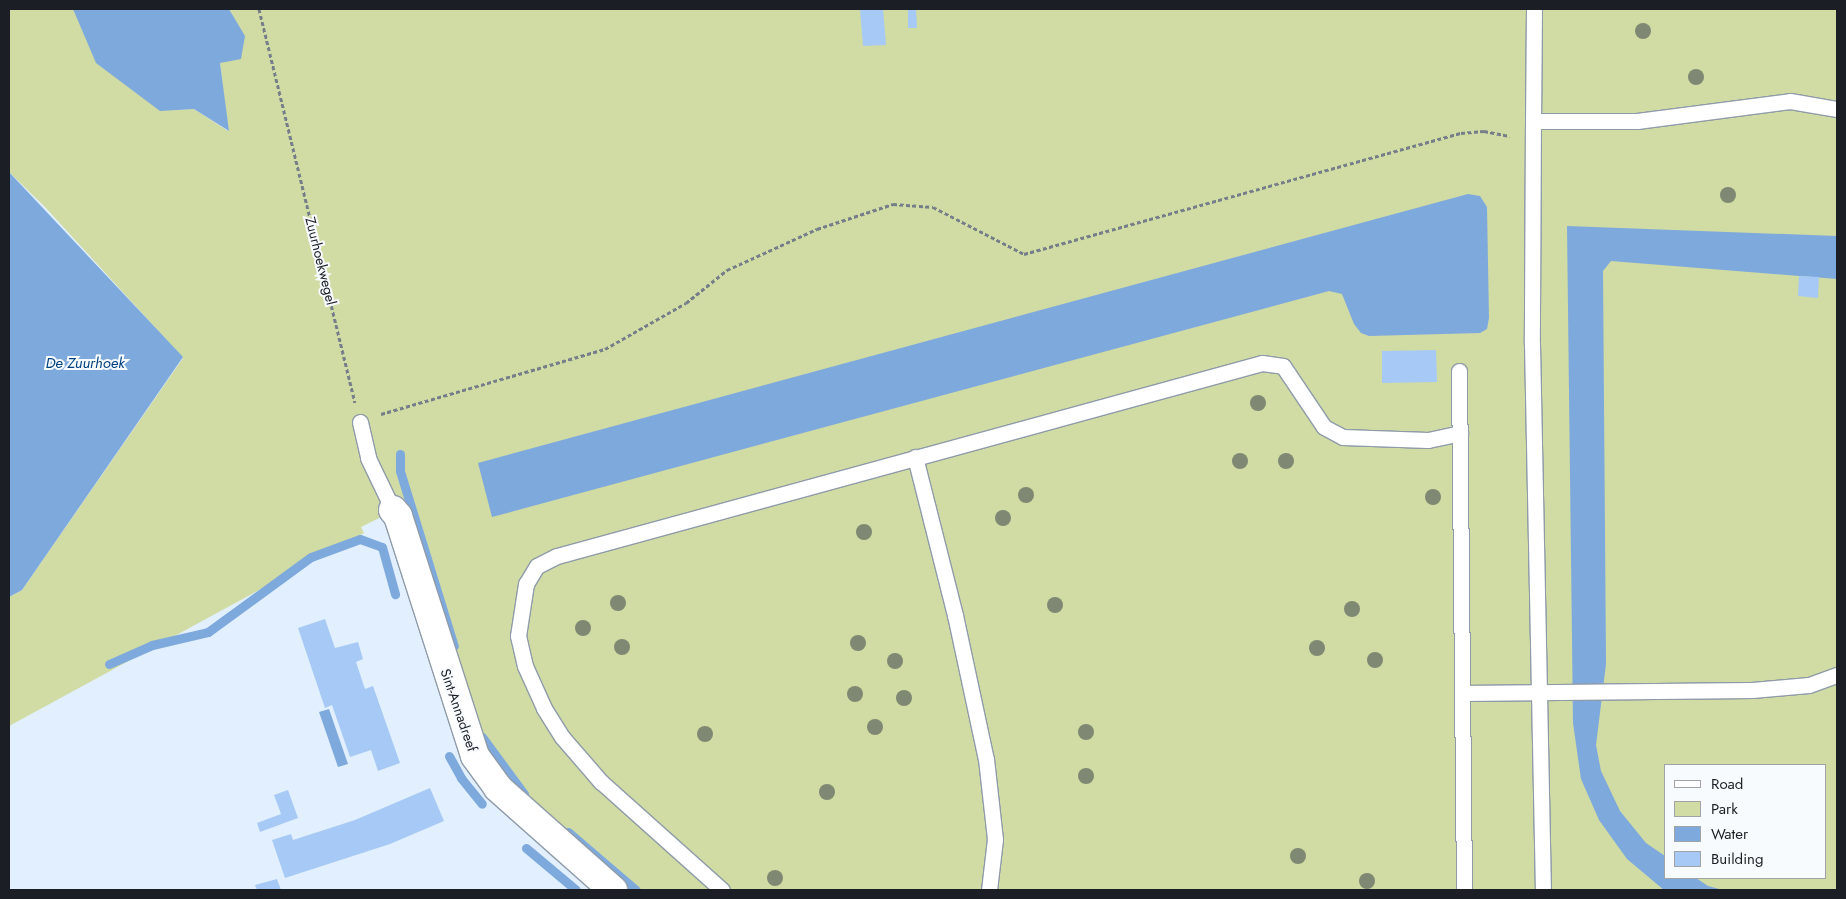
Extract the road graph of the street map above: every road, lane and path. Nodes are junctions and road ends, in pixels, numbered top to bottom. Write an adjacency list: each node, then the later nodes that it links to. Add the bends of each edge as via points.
1 (259, 9): 7 (path, Zuurhoekwegel)
2 (1534, 9): 4 (lane)
3 (1837, 110): 4 (lane, via 1790,101 1637,121)
4 (1533, 120): 5 (lane)
5 (1533, 142): 7 (path, via 1484,132 1461,133 1024,254 933,207 893,204 816,229 727,270 686,303 606,349); 12 (lane, via 1532,354)
6 (1459, 371): 8 (lane)
7 (360, 422): 10 (lane, via 368,458)
8 (1460, 433): 9 (lane, via 1428,440 1343,437 1324,427 1283,366 1262,363 979,443); 13 (lane)
9 (915, 457): 15 (lane, via 557,556 538,566 526,584 518,636 525,666 544,708 562,737 601,782); 16 (lane, via 955,616 986,759 995,839)
10 (393, 510): 14 (street, Sint-Annadreef, via 398,516 475,756 498,788)
11 (1837, 675): 12 (lane, via 1809,685 1752,690)
12 (1540, 692): 13 (lane); 18 (lane)
13 (1462, 693): 17 (lane)
14 (613, 890)
15 (722, 890)
16 (989, 890)
17 (1464, 890)
18 (1543, 890)

